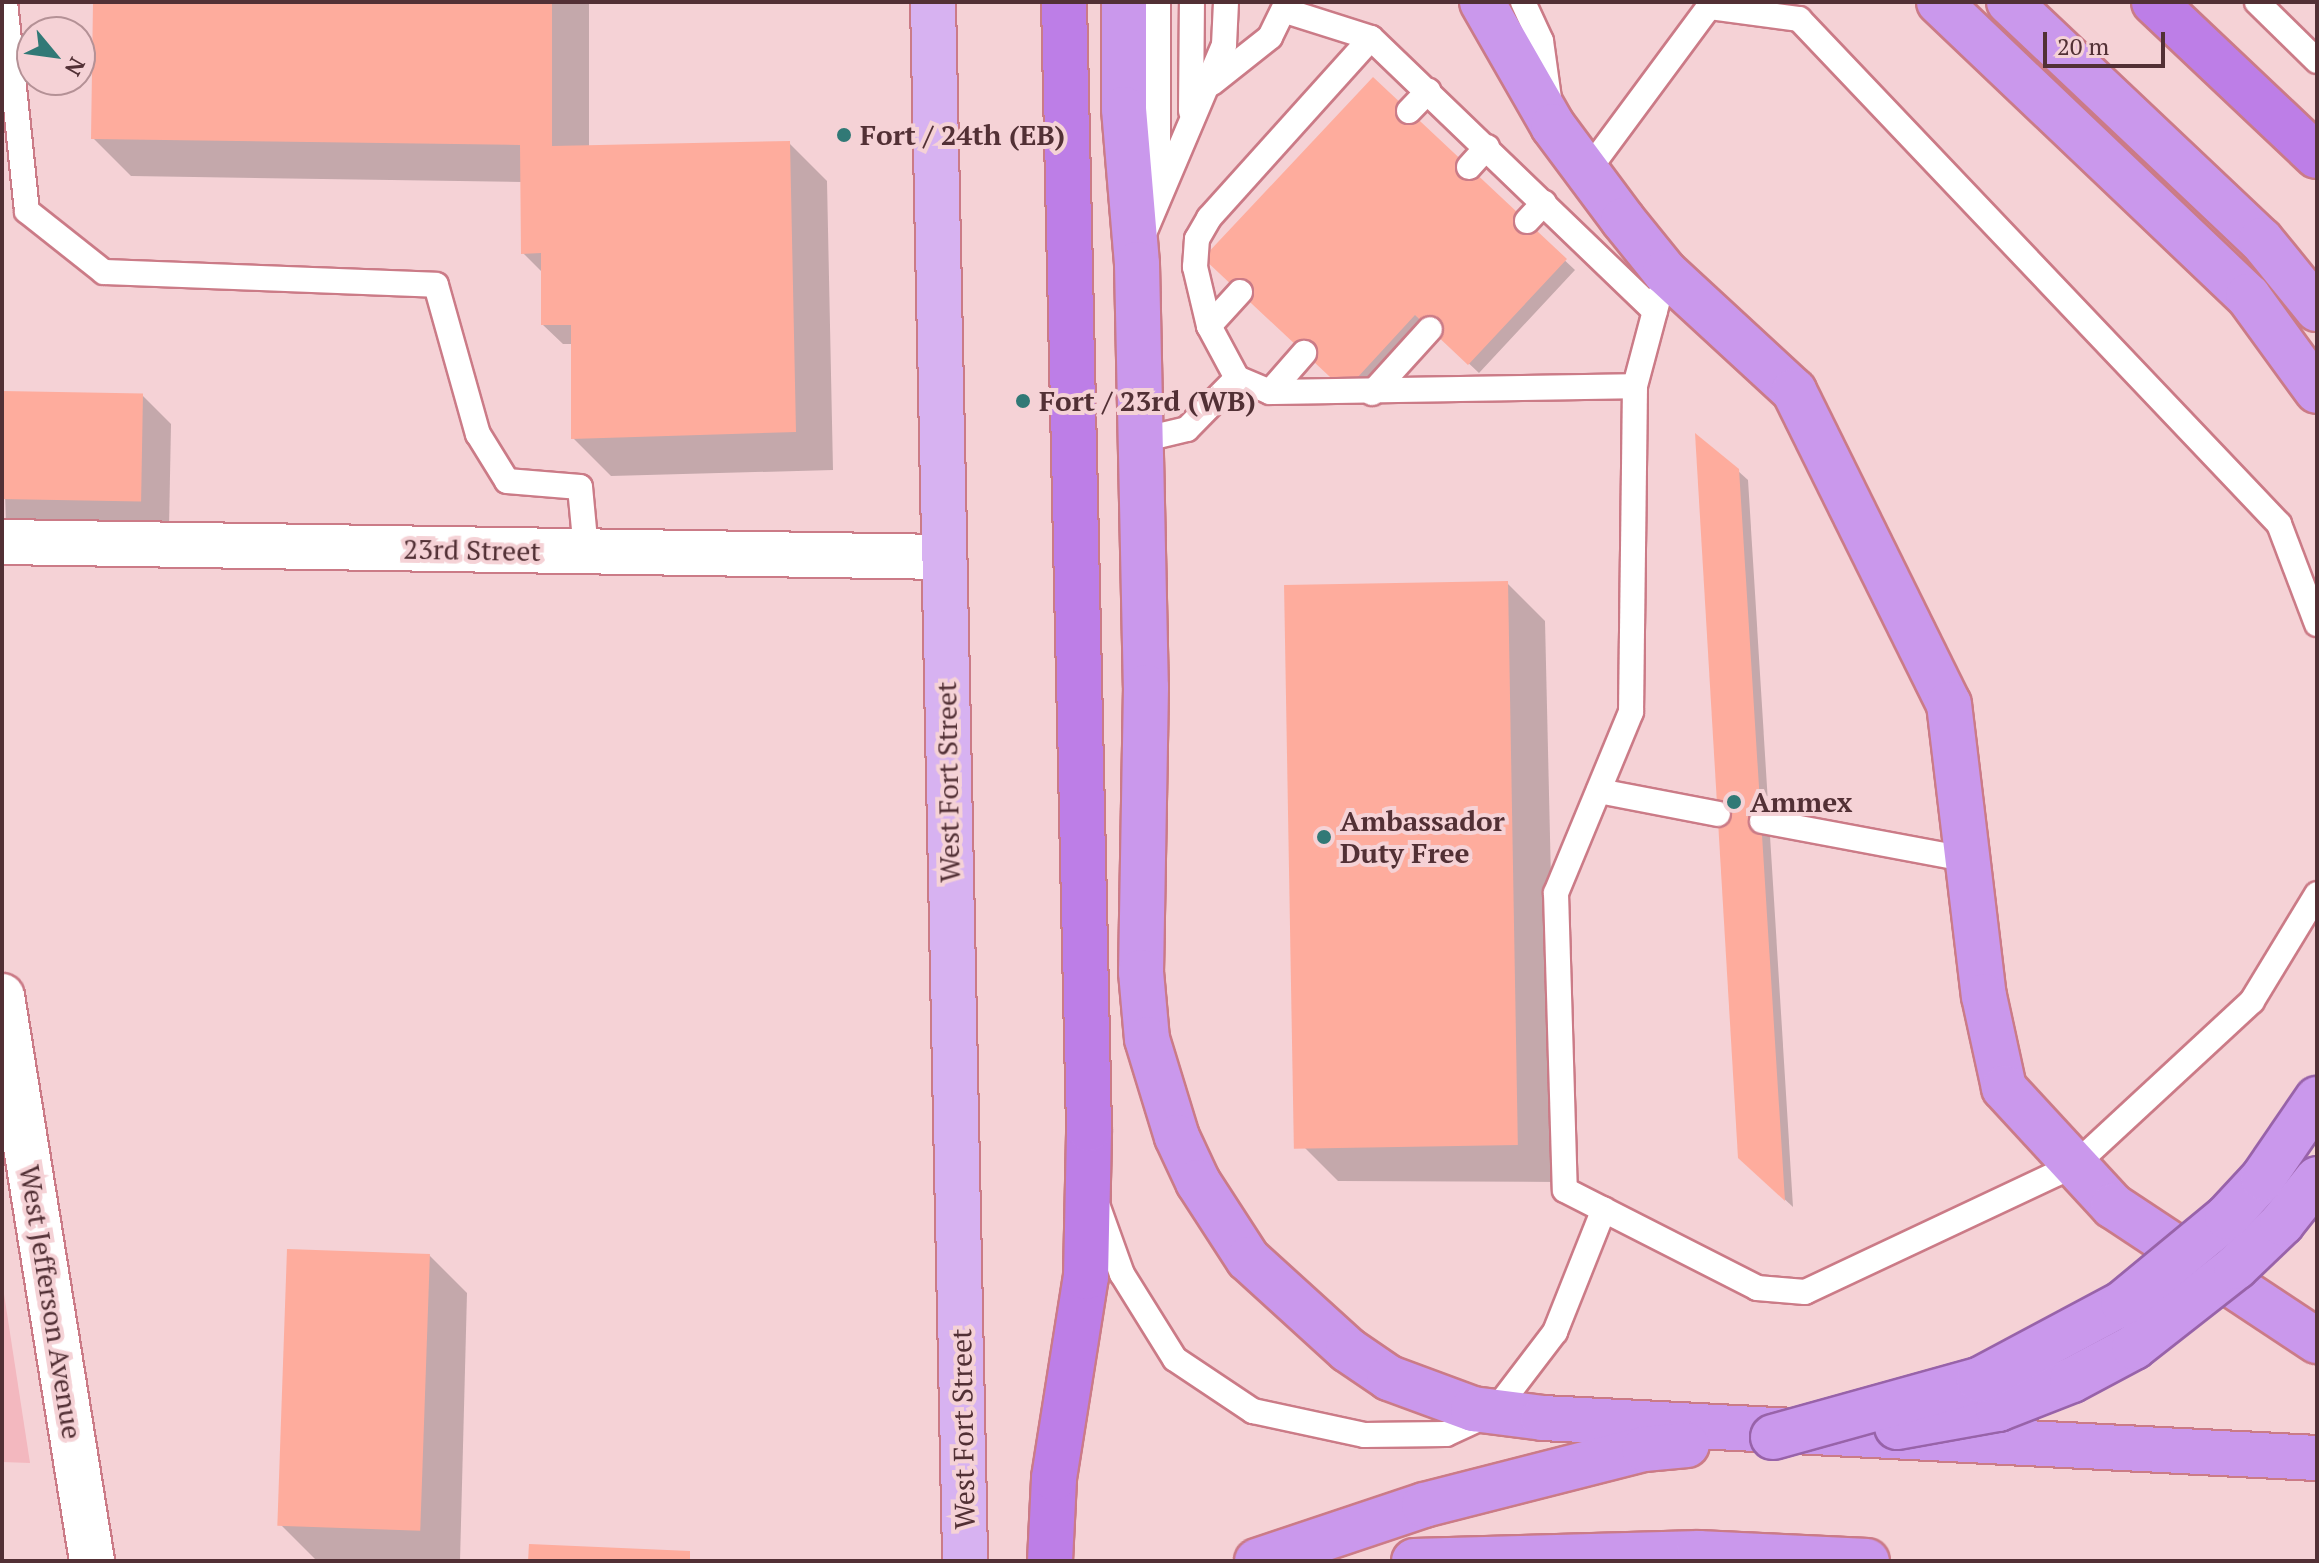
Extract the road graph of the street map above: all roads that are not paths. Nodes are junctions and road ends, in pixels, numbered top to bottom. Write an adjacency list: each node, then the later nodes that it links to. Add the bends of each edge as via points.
1 (5, 2): 43 (lane, via 27,211 104,272 436,285 478,434 507,481 580,487)
2 (933, 2): 44 (main road, West Fort Street)
3 (1064, 2): 54 (highway)
4 (1124, 2): 29 (highway, via 1124,109)
5 (1158, 2): 27 (lane, via 1159,178)
6 (1192, 2): 21 (lane, via 1193,101)
7 (1226, 2): 18 (lane, via 1224,45)
8 (1482, 2): 20 (highway)
9 (1523, 2): 20 (lane, via 1541,41)
10 (1939, 2): 38 (highway, via 2248,296)
11 (2009, 2): 32 (highway, via 2261,240)
12 (2154, 2): 23 (highway)
13 (2257, 2): 16 (lane)
14 (1286, 7): 15 (lane); 18 (lane, via 1270,37 1217,77)
15 (1371, 38): 17 (lane); 33 (lane, via 1209,218 1197,239 1195,267)
16 (2317, 61)
17 (1428, 91): 19 (lane); 22 (lane)
18 (1202, 99): 21 (lane)
19 (1409, 111)
20 (1553, 126): 25 (highway)
21 (1186, 137): 27 (lane)
22 (1487, 147): 24 (lane); 26 (lane)
23 (2317, 156)
24 (1469, 167)
25 (1586, 173): 31 (highway); 45 (lane, via 1709,7 1799,19 2279,524)
26 (1544, 203): 28 (lane); 31 (lane)
27 (1152, 213): 29 (lane)
28 (1527, 221)
29 (1137, 264): 41 (highway)
30 (1240, 292): 33 (lane)
31 (1660, 292): 37 (lane); 49 (highway, via 1794,391 1949,704)
32 (2317, 309)
33 (1209, 326): 36 (lane)
34 (1430, 329): 40 (lane)
35 (1304, 353): 39 (lane)
36 (1237, 378): 39 (lane); 41 (lane, via 1187,429)
37 (1635, 386): 40 (lane); 46 (lane, via 1631,712)
38 (2317, 391)
39 (1270, 392): 40 (lane)
40 (1372, 393)
41 (1141, 440): 58 (highway, via 1146,687 1141,972 1147,1039 1177,1137 1198,1182 1248,1259 1309,1320 1389,1378 1430,1397)
42 (2, 542): 43 (street, 23rd Street)
43 (586, 551): 44 (street, 23rd Street)
44 (943, 557): 62 (main road, West Fort Street)
45 (2317, 624)
46 (1599, 791): 47 (lane); 56 (lane, via 1556,893 1565,1190)
47 (1718, 814)
48 (1762, 821): 49 (lane)
49 (1971, 860): 53 (highway, via 1984,996 2004,1088)
50 (2317, 894): 53 (lane, via 2252,1001)
51 (2, 996): 61 (street, West Jefferson Avenue)
52 (2317, 1099): 59 (highway, bridge, via 2263,1178 2227,1217 2123,1303 1979,1380)
53 (2075, 1165): 56 (lane, via 1805,1292 1757,1288); 57 (highway, via 2113,1206)
54 (1088, 1178): 58 (lane, via 1122,1274 1175,1359 1253,1411 1364,1435 1446,1434); 63 (highway, via 1086,1277 1054,1478)
55 (2317, 1179): 59 (highway, bridge, via 2282,1223 2225,1277 2134,1347 2072,1380 1964,1418)
56 (1604, 1209): 58 (lane, via 1555,1332)
57 (2317, 1341)
58 (1494, 1412): 60 (highway)
59 (1773, 1437): 64 (highway, via 1644,1449 1424,1505)
60 (2317, 1458)
61 (92, 1561)
62 (965, 1561)
63 (1050, 1561)
64 (1257, 1561)
65 (1414, 1561): 66 (highway, via 1699,1553)
66 (1867, 1561)

